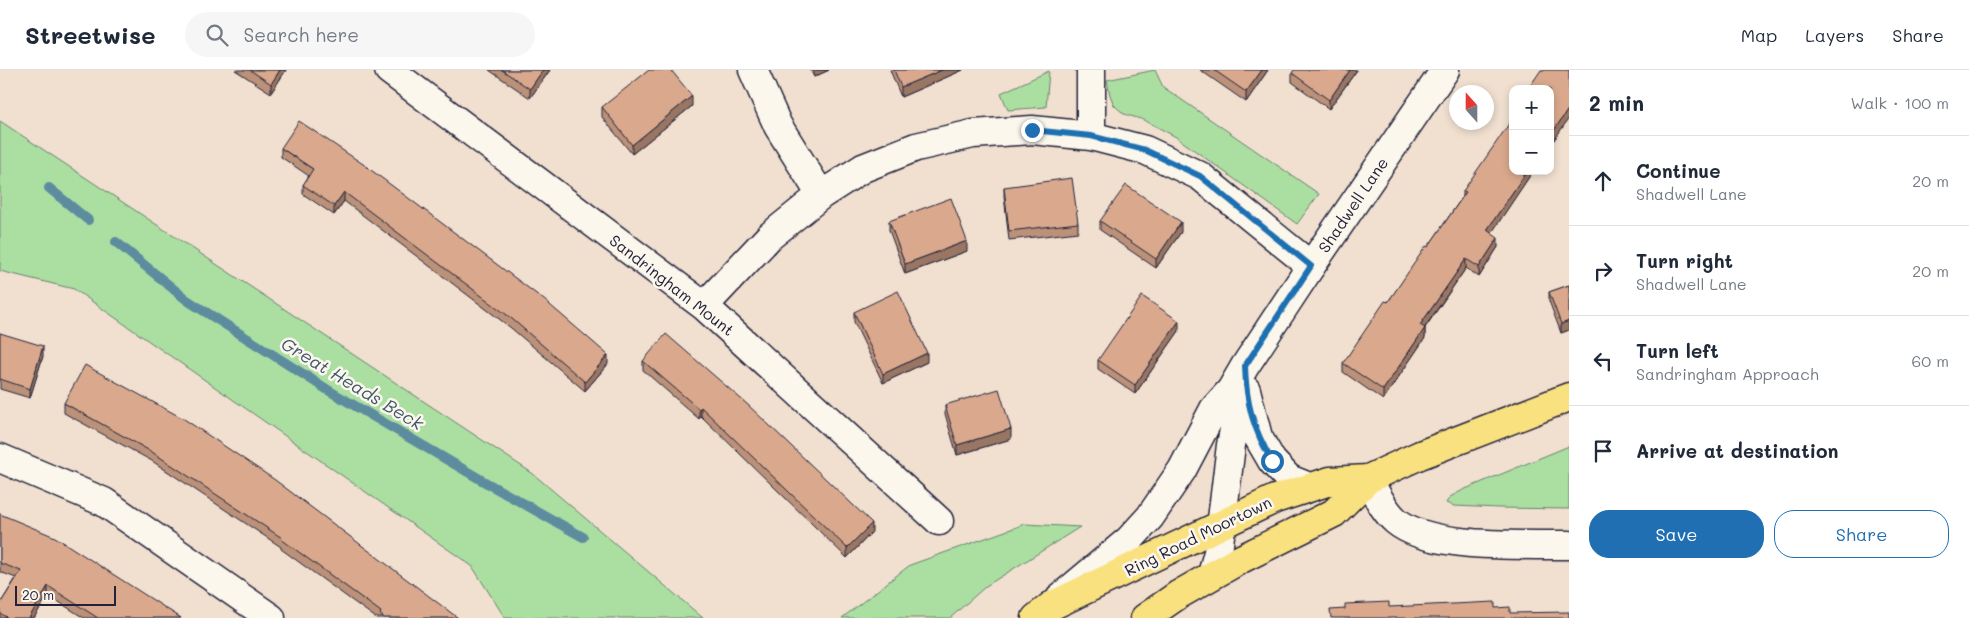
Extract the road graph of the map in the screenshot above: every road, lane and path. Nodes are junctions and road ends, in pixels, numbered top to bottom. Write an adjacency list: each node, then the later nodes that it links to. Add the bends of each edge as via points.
1 (389, 70): 8 (street, Sandringham Mount)
2 (753, 70): 6 (street, via 778,126)
3 (1091, 70): 5 (street)
4 (1445, 70): 7 (street, Shadwell Lane)
5 (1091, 136): 6 (street, via 1032,130 973,134 916,147 863,168); 7 (street, via 1145,150 1200,176)
6 (821, 195): 8 (street, via 769,237)
7 (1311, 266): 9 (street, Shadwell Lane)
8 (704, 306): 15 (street, Sandringham Mount)
9 (1245, 366): 10 (street, Shadwell Lane); 14 (street, via 1245,386 1258,437 1272,461 1289,479)
10 (1231, 390): 16 (street, via 1238,410); 19 (street, Shadwell Lane, via 1214,409 1182,470 1150,517)
11 (1569, 397): 13 (highway, Ring Road Moortown, via 1420,455)
12 (0, 458): 20 (street, via 104,502)
13 (1368, 479): 14 (highway, Ring Road Moortown, via 1330,481); 17 (street, via 1389,514 1417,534 1480,543); 18 (highway, Ring Road Moortown, via 1334,513)
14 (1309, 487): 16 (highway, Ring Road Moortown, via 1275,499)
15 (939, 521)
16 (1219, 527): 18 (street, via 1218,552); 19 (highway, Ring Road Moortown)
17 (1569, 545)
18 (1212, 575): 21 (highway, Ring Road Moortown)
19 (1044, 612)
20 (271, 618)
21 (1145, 618)

